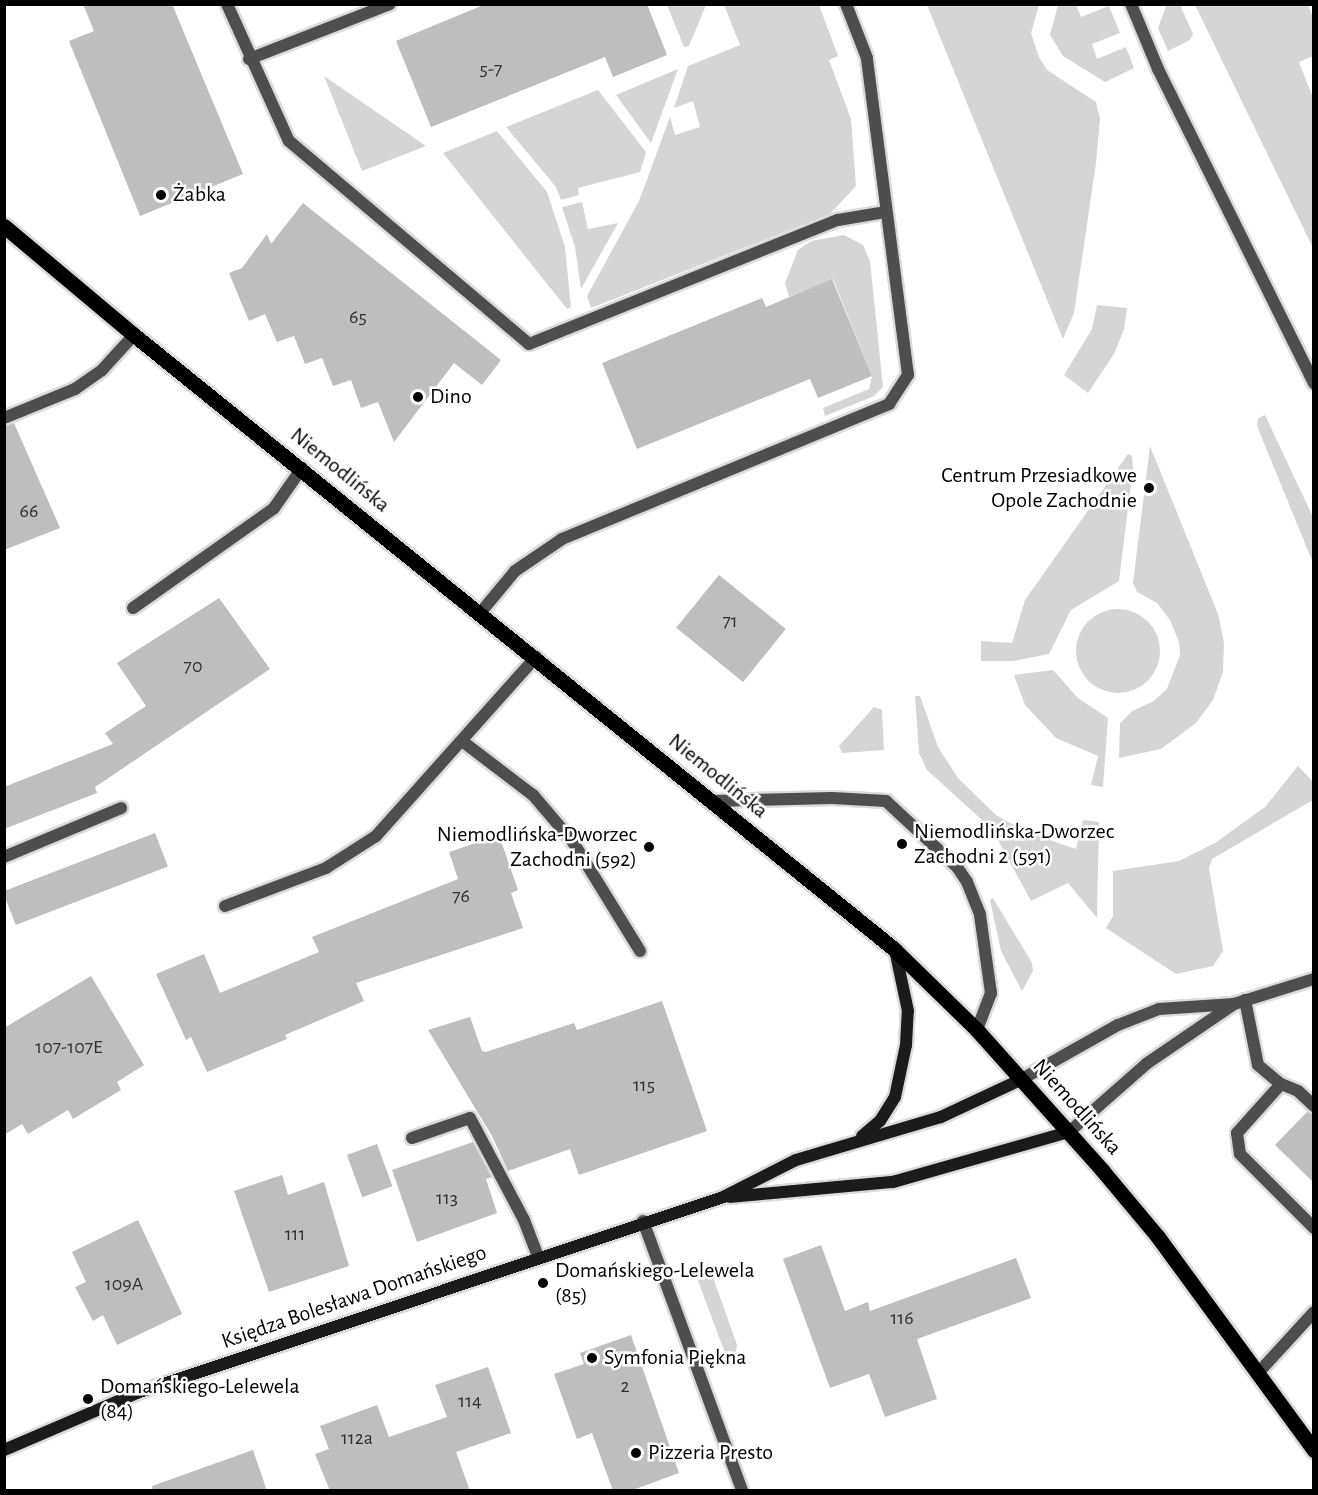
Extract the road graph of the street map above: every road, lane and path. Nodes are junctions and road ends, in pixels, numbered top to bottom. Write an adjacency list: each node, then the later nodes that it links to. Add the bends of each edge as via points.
1 (227, 4): 5 (street)
2 (390, 4): 5 (street)
3 (846, 4): 6 (street, via 867,58)
4 (1131, 4): 9 (street, via 1163,79)
5 (249, 59): 6 (street, via 289,141 529,344 838,220)
6 (886, 212): 13 (street, via 908,375 889,404 562,539 515,572)
7 (4, 226): 8 (main road, Niemodlińska)
8 (134, 335): 10 (street, via 102,370 75,389); 11 (main road, Niemodlińska)
9 (1314, 383)
10 (4, 418)
11 (302, 468): 12 (street, via 274,508); 13 (main road, Niemodlińska)
12 (133, 608)
13 (481, 612): 14 (main road, Niemodlińska)
14 (536, 657): 15 (street); 16 (main road, Niemodlińska)
15 (462, 741): 19 (street, via 376,836 326,868); 21 (street, via 533,795 573,842)
16 (712, 801): 20 (main road, Niemodlińska); 24 (street, via 886,801 968,882 980,915 991,993)
17 (121, 808): 18 (street)
18 (4, 857)
19 (225, 906)
20 (894, 949): 24 (main road, Niemodlińska); 30 (street, Księdza Bolesława Domańskiego, via 908,1011 899,1084 880,1121)
21 (640, 951)
22 (1314, 979): 23 (street)
23 (1240, 1002): 25 (street, via 1159,1009 1118,1025); 26 (street, via 1258,1065); 28 (street, via 1146,1065)
24 (977, 1030): 25 (main road, Niemodlińska)
25 (1022, 1079): 28 (main road, Niemodlińska); 30 (street, Księdza Bolesława Domańskiego, via 941,1117)
26 (1281, 1084): 27 (street, via 1298,1091); 33 (street, via 1237,1133 1240,1154)
27 (1314, 1106)
28 (1069, 1132): 31 (street, Księdza Bolesława Domańskiego, via 893,1182); 36 (main road, Niemodlińska, via 1158,1237)
29 (412, 1138): 34 (street, via 470,1118 524,1220)
30 (858, 1139): 31 (street, Księdza Bolesława Domańskiego, via 796,1160)
31 (723, 1197): 32 (street, Księdza Bolesława Domańskiego)
32 (643, 1221): 34 (street, Księdza Bolesława Domańskiego); 39 (street)
33 (1314, 1228)
34 (538, 1257): 37 (street, Księdza Bolesława Domańskiego, via 137,1393)
35 (1314, 1312): 36 (street)
36 (1259, 1372): 38 (main road, Niemodlińska)
37 (4, 1450)
38 (1314, 1450)
39 (742, 1491)

